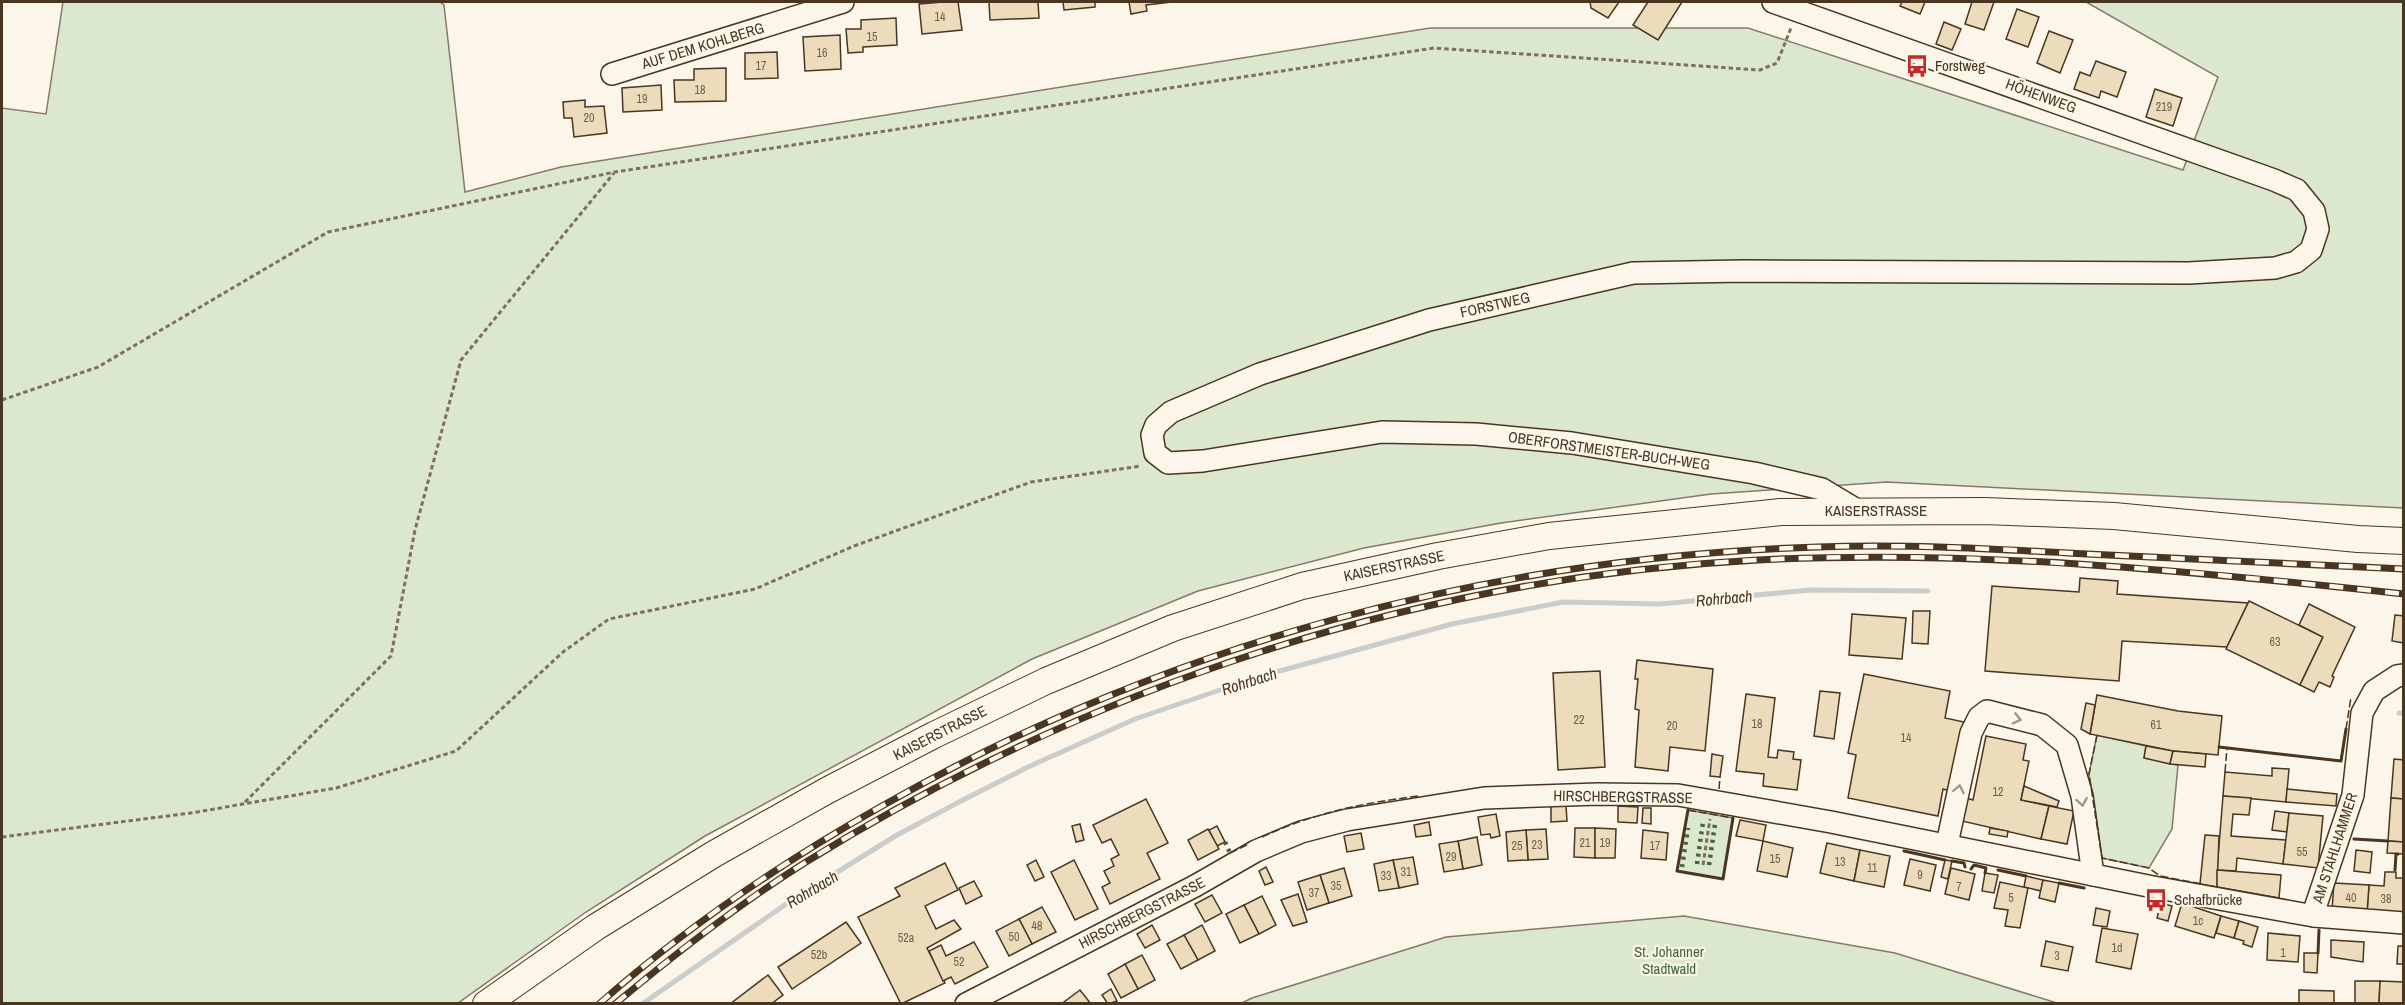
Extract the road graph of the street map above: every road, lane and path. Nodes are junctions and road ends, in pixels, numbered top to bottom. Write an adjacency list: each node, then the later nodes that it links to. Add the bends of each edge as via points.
1 (843, 2): 3 (street, AUF DEM KOHLBERG)
2 (1773, 2): 4 (street, HÖHENWEG)
3 (793, 9): 5 (street, AUF DEM KOHLBERG)
4 (1799, 10): 6 (path, via 1777,63 1760,70 1434,48); 7 (street, HÖHENWEG)
5 (612, 74)
6 (615, 172): 8 (path, via 328,232 98,367); 13 (path, via 461,360 415,530 391,656)
7 (2274, 180): 9 (street, FORSTWEG, via 2297,190 2314,211 2318,229 2311,250 2296,262 2275,268 2189,273 1633,273 1429,320 1260,374 1171,412 1156,425 1152,435 1155,453)
8 (2, 400)
9 (1168, 463): 10 (street, OBERFORSTMEISTER-BUCH-WEG, via 1203,461 1382,432 1476,434 1572,443 1754,473 1822,489); 13 (path, via 1031,482 854,546 755,589 609,618 563,652 456,751 336,788)
10 (1857, 510): 11 (main road, KAISERSTRASSE, via 2114,516); 22 (main road, KAISERSTRASSE, via 1781,512 1550,536 1438,555 1302,586 1173,628 1046,681 828,790 596,927)
11 (2403, 541)
12 (2403, 675): 19 (street, AM STAHLHAMMER, via 2374,691 2362,713 2351,804)
13 (243, 804): 15 (path)
14 (1710, 819): 17 (path)
15 (2, 837)
16 (1947, 844): 18 (street, HIRSCHBERGSTRASSE); 18 (street, one-way to 18, via 1971,733 1987,711 2042,725 2067,745 2082,796); 21 (street, HIRSCHBERGSTRASSE, via 1678,795 1484,798 1347,820 1301,832 1256,851)
17 (1703, 865)
18 (2093, 875): 19 (street, HIRSCHBERGSTRASSE)
19 (2314, 916): 20 (street, AM STAHLHAMMER)
20 (2403, 923)
21 (1002, 994): 23 (street, HIRSCHBERGSTRASSE)
22 (486, 1004)
23 (966, 1004)

